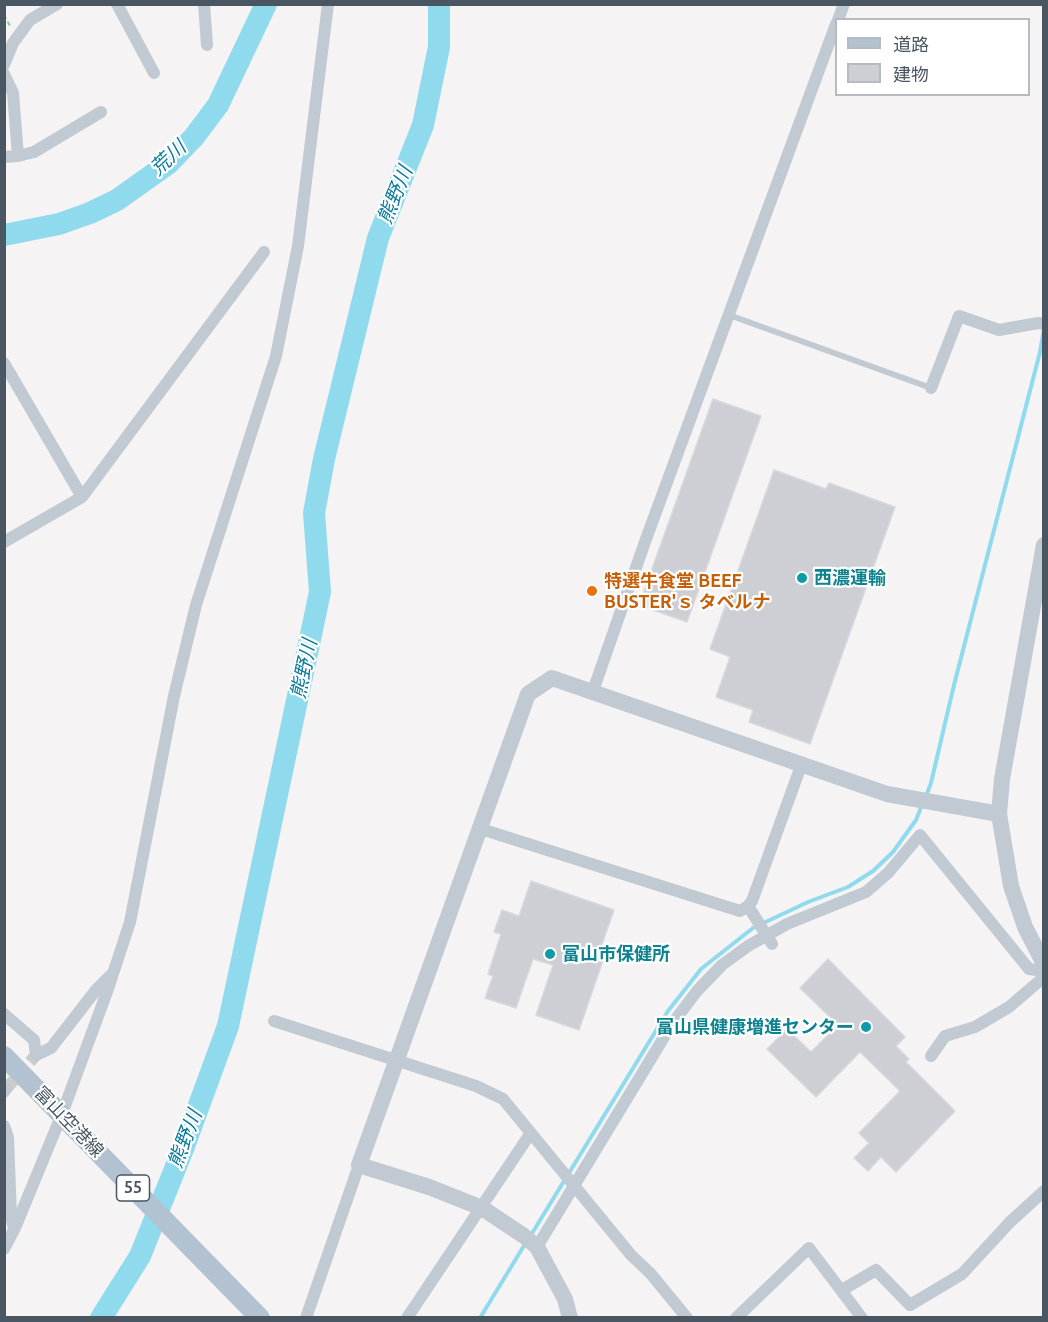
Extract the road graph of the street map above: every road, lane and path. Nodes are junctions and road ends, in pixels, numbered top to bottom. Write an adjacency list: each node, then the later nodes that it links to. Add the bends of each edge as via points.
1 (57, 4): 7 (street, via 30,20 13,43)
2 (117, 4): 8 (street)
3 (204, 4): 6 (street)
4 (328, 4): 29 (street, via 298,246 276,356 196,605 130,922)
5 (835, 29): 14 (street)
6 (207, 45)
7 (4, 65)
8 (154, 73)
9 (4, 74): 11 (street, via 13,93)
10 (101, 112): 11 (street, via 34,152)
11 (18, 156): 12 (street)
12 (4, 157)
13 (264, 252): 18 (street)
14 (728, 315): 17 (lane); 21 (street)
15 (1044, 324): 17 (street, via 999,330 959,316)
16 (4, 363): 18 (street)
17 (931, 388)
18 (82, 497): 19 (street)
19 (4, 542)
20 (1044, 545): 23 (street)
21 (593, 691): 22 (street); 24 (street, via 552,678 528,694)
22 (802, 763): 23 (street, via 887,794); 25 (street)
23 (999, 814): 27 (street, via 1011,886 1025,927)
24 (481, 829): 25 (street, via 740,911); 35 (street)
25 (748, 906): 26 (street)
26 (769, 940): 28 (street, via 787,924 866,892 920,835 1029,969); 40 (street, via 722,965 697,991 672,1024)
27 (1044, 964)
28 (1044, 971)
29 (113, 973): 31 (street, via 51,1048 36,1055 34,1040); 36 (street)
30 (1044, 977): 34 (street, via 1009,1007 975,1027 945,1036)
31 (4, 1014)
32 (274, 1021): 35 (street)
33 (4, 1056): 36 (main road, 富山空港線 / 55)
34 (931, 1056)
35 (396, 1059): 38 (street, via 503,1099); 39 (street)
36 (66, 1118): 43 (street); 47 (main road, 富山空港線 / 55)
37 (4, 1126): 43 (street)
38 (530, 1134): 40 (street); 42 (street)
39 (359, 1165): 42 (street); 48 (street)
40 (574, 1185): 44 (street); 51 (street)
41 (1044, 1191): 46 (street, via 962,1274 910,1305 876,1270)
42 (482, 1208): 44 (street); 49 (street)
43 (14, 1230): 45 (street)
44 (537, 1247): 50 (street, via 565,1299)
45 (4, 1249)
46 (842, 1290): 52 (street, via 809,1248); 53 (street)
47 (260, 1317)
48 (306, 1317)
49 (407, 1317)
50 (570, 1317)
51 (687, 1317)
52 (736, 1317)
53 (862, 1317)

